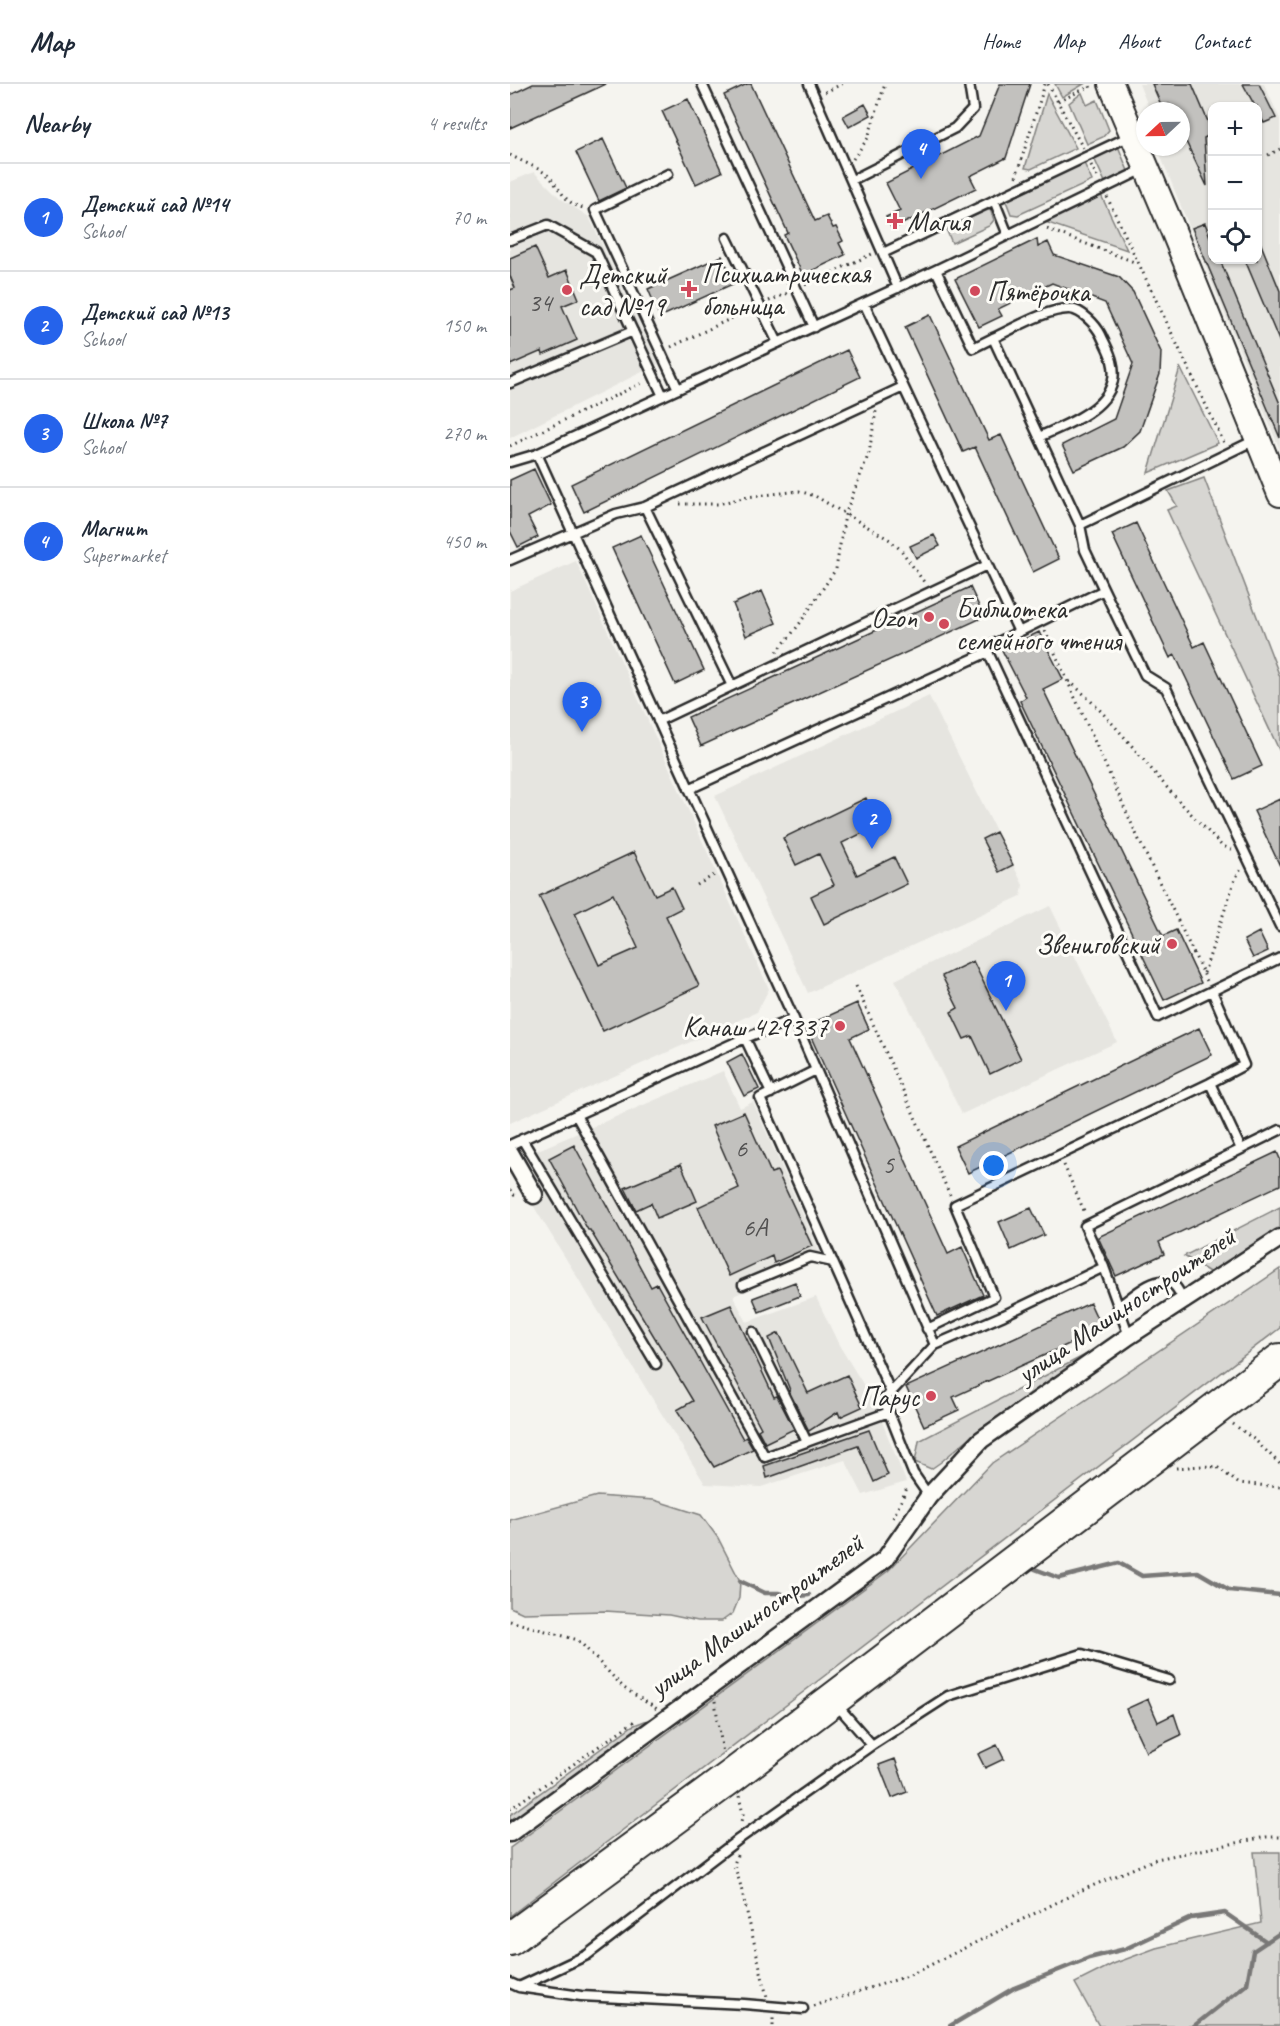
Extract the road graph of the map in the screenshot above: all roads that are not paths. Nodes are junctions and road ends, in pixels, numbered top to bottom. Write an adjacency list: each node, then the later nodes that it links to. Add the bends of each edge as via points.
1 (702, 84): 17 (lane)
2 (809, 84): 8 (lane)
3 (969, 84): 8 (lane, via 973,109 955,128)
4 (1102, 89): 5 (main road)
5 (1133, 135): 6 (main road); 9 (lane)
6 (1147, 168): 10 (lane); 26 (main road)
7 (668, 174): 23 (lane, via 595,210)
8 (852, 180): 13 (lane)
9 (994, 200): 10 (lane); 13 (lane)
10 (1008, 235): 14 (lane)
11 (727, 238): 20 (lane)
12 (510, 240): 18 (lane, via 548,225 596,252)
13 (883, 251): 15 (lane)
14 (936, 270): 15 (lane); 19 (lane, via 973,348)
15 (898, 288): 16 (lane)
16 (864, 303): 17 (lane); 22 (lane)
17 (814, 327): 20 (lane)
18 (633, 331): 21 (lane); 24 (lane)
19 (993, 338): 25 (lane); 25 (lane, via 1048,313 1072,309 1088,318 1099,331 1112,361 1114,379 1107,394 1084,415)
20 (778, 343): 23 (lane)
21 (510, 383)
22 (903, 387): 30 (lane); 34 (lane)
23 (678, 389): 24 (lane)
24 (663, 396): 27 (lane)
25 (1039, 437): 31 (lane)
26 (1258, 438): 29 (main road); 31 (lane)
27 (537, 454): 28 (lane); 32 (lane)
28 (510, 462)
29 (1280, 494)
30 (645, 507): 32 (lane, via 616,514); 38 (lane)
31 (1080, 525): 35 (lane, via 1085,550)
32 (574, 534): 33 (lane); 39 (lane)
33 (510, 560)
34 (987, 565): 36 (lane); 38 (lane)
35 (1104, 590): 36 (lane); 41 (lane, via 1145,675 1166,688)
36 (1019, 632): 37 (lane, via 986,648)
37 (988, 652): 40 (lane); 43 (lane, via 1158,1017)
38 (732, 686): 39 (lane)
39 (658, 721): 40 (lane)
40 (688, 789): 44 (lane)
41 (1280, 926)
42 (1280, 958): 43 (lane)
43 (1212, 991): 47 (lane, via 1244,1065)
44 (794, 1019): 45 (lane); 46 (lane)
45 (746, 1038): 48 (lane); 49 (lane)
46 (816, 1071): 48 (lane); 62 (lane)
47 (1210, 1083): 53 (lane); 62 (lane, via 955,1205 994,1297)
48 (771, 1093): 57 (lane, via 760,1098)
49 (576, 1115): 51 (lane); 70 (lane, via 765,1457)
50 (1280, 1130): 53 (lane)
51 (522, 1139): 52 (lane); 67 (lane)
52 (510, 1145)
53 (1241, 1149): 58 (lane, via 1085,1226)
54 (510, 1153): 55 (street)
55 (534, 1196)
56 (1280, 1238): 60 (street, улица Машиностроителей)
57 (833, 1262): 59 (lane, via 810,1257); 68 (lane)
58 (1104, 1267): 61 (lane); 65 (lane)
59 (743, 1285)
60 (1184, 1300): 61 (lane, via 1169,1281 1159,1281); 64 (street, улица Машиностроителей)
61 (1118, 1307): 64 (lane)
62 (927, 1329): 65 (lane)
63 (753, 1332): 70 (lane)
64 (1129, 1336): 71 (street, улица Машиностроителей, via 981,1440)
65 (935, 1345): 68 (lane)
66 (1280, 1360): 73 (highway)
67 (656, 1364)
68 (891, 1393): 69 (lane, via 884,1400)
69 (889, 1412): 70 (lane); 71 (lane, via 913,1473)
70 (807, 1442)
71 (929, 1496): 75 (street, улица Машиностроителей, via 885,1559)
72 (1169, 1680): 74 (lane, via 1082,1654 948,1695)
73 (832, 1700): 74 (lane); 76 (highway)
74 (872, 1745): 78 (lane, via 739,1839 587,1955)
75 (510, 1833)
76 (510, 1939)
77 (510, 1983): 78 (lane)
78 (519, 1987): 79 (lane, via 581,1996)
79 (803, 2009)

